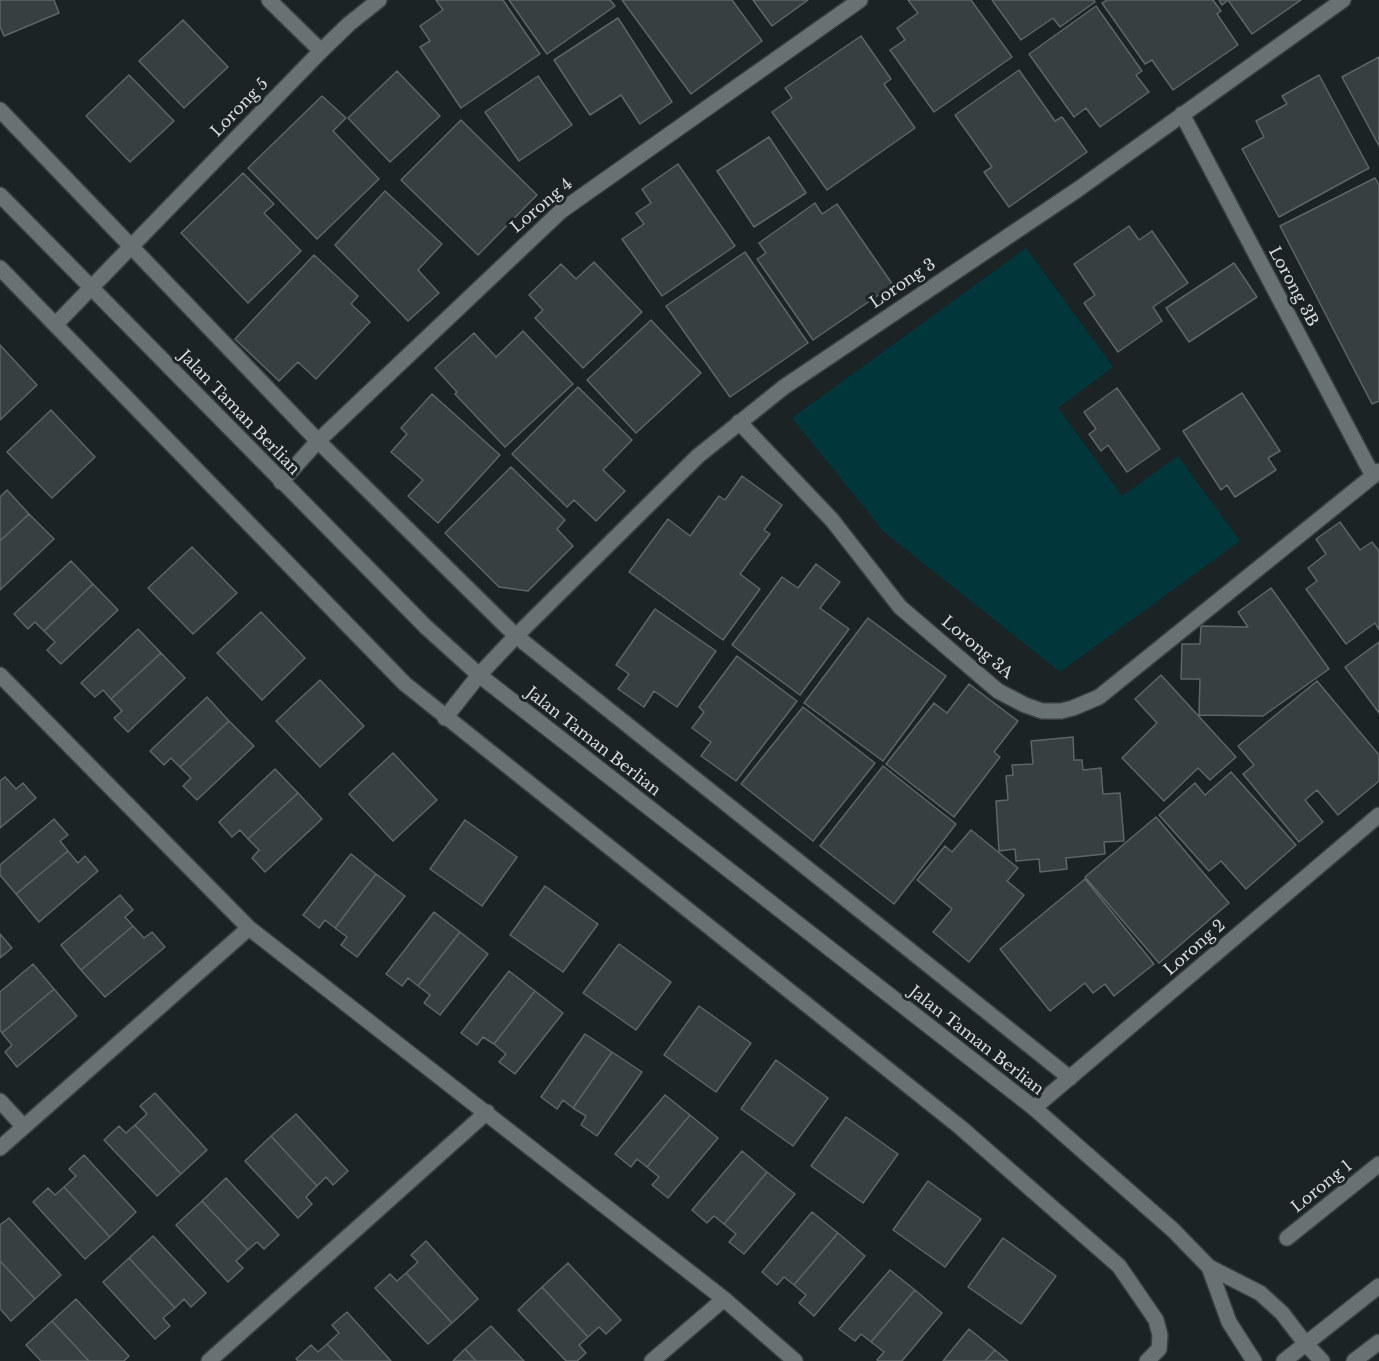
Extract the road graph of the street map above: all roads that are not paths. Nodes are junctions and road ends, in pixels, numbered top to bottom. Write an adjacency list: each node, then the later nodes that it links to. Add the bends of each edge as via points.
1 (269, 0): 5 (street)
2 (379, 0): 5 (street, Lorong 5)
3 (860, 0): 14 (street, Lorong 4, via 561,211)
4 (1343, 0): 7 (street, Lorong 3)
5 (321, 51): 9 (street, Lorong 5)
6 (0, 110): 9 (street)
7 (1182, 114): 13 (street, Lorong 3, via 1077,190 784,387); 15 (street, Lorong 3B)
8 (0, 195): 11 (street, Jalan Taman Berlian)
9 (131, 246): 11 (street, Lorong 5); 14 (street)
10 (0, 268): 12 (street)
11 (91, 288): 12 (street, Lorong 5); 16 (street, Jalan Taman Berlian)
12 (56, 324): 20 (street, via 405,684)
13 (739, 422): 15 (street, Lorong 3A, via 832,520 900,607 998,691 1042,711 1061,711 1099,697); 17 (street, Lorong 3, via 698,456)
14 (318, 441): 16 (street, Lorong 4); 17 (street)
15 (1376, 473)
16 (281, 482): 19 (street, Jalan Taman Berlian)
17 (516, 636): 19 (street, Lorong 3); 23 (street)
18 (0, 675): 22 (street)
19 (479, 675): 20 (street, Lorong 3); 25 (street, Jalan Taman Berlian)
20 (445, 718): 39 (street, via 960,1127 1119,1266 1156,1320 1159,1349)
21 (1379, 815): 23 (street, Lorong 2)
22 (249, 928): 26 (street); 27 (street)
23 (1070, 1078): 25 (street, Lorong 2)
24 (0, 1101): 27 (street)
25 (1034, 1108): 31 (street, Jalan Taman Berlian, via 1173,1230)
26 (487, 1112): 33 (street); 36 (street)
27 (24, 1127): 28 (street)
28 (0, 1148)
29 (1379, 1164): 30 (street, Lorong 1)
30 (1287, 1238)
31 (1209, 1267): 34 (street, via 1260,1293); 40 (street, via 1229,1322)
32 (1379, 1286): 34 (street)
33 (723, 1299): 37 (street); 38 (street)
34 (1305, 1342): 41 (street); 42 (street)
35 (1379, 1342): 43 (street)
36 (209, 1361)
37 (652, 1361)
38 (795, 1361)
39 (1147, 1361)
40 (1254, 1361)
41 (1284, 1361)
42 (1322, 1361)
43 (1354, 1361)

